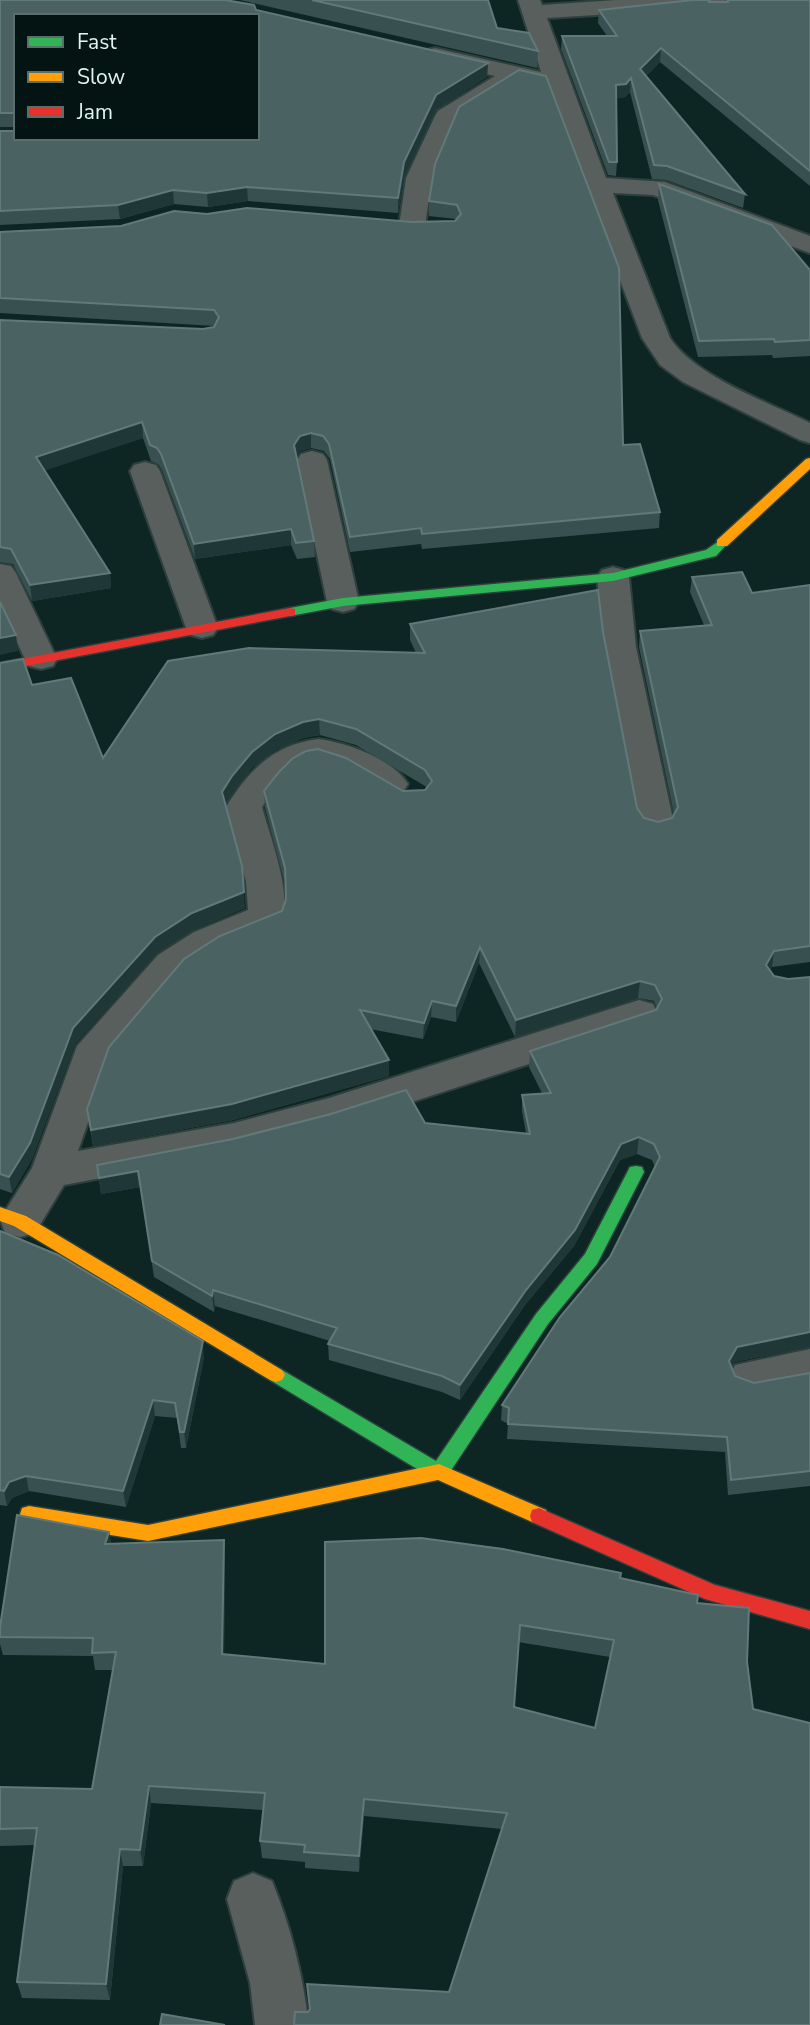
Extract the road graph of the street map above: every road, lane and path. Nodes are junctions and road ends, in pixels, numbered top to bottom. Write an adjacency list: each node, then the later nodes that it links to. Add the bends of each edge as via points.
1 (727, 0): 2 (street)
2 (531, 6): 5 (street)
3 (410, 49): 4 (street)
4 (515, 73): 5 (street); 7 (street, via 447,116 419,178 423,226)
5 (557, 83): 6 (street)
6 (597, 185): 8 (street, via 656,187); 9 (street, via 656,338 670,359 693,376)
7 (384, 224)
8 (810, 245)
9 (810, 434)
10 (312, 460): 15 (street)
11 (810, 462): 14 (street, via 711,553)
12 (145, 471): 16 (street)
13 (0, 573): 17 (street)
14 (613, 577): 15 (street); 20 (street, via 621,647)
15 (343, 602): 16 (street)
16 (202, 628): 17 (street)
17 (41, 659): 18 (street)
18 (0, 667)
19 (412, 796): 22 (street, via 335,752 301,750 262,780 244,807 264,882 267,917 207,941 171,964 91,1056)
20 (656, 824)
21 (639, 1014): 22 (street, via 331,1113 234,1138)
22 (51, 1172): 24 (street)
23 (636, 1172): 27 (street, via 592,1259 542,1319)
24 (10, 1218): 27 (street)
25 (810, 1367): 26 (street)
26 (751, 1378)
27 (439, 1472): 28 (street, via 148,1533); 29 (street, via 712,1593)
28 (29, 1514)
29 (810, 1620)
30 (253, 1899): 31 (street, via 277,1983)
31 (282, 2025)

